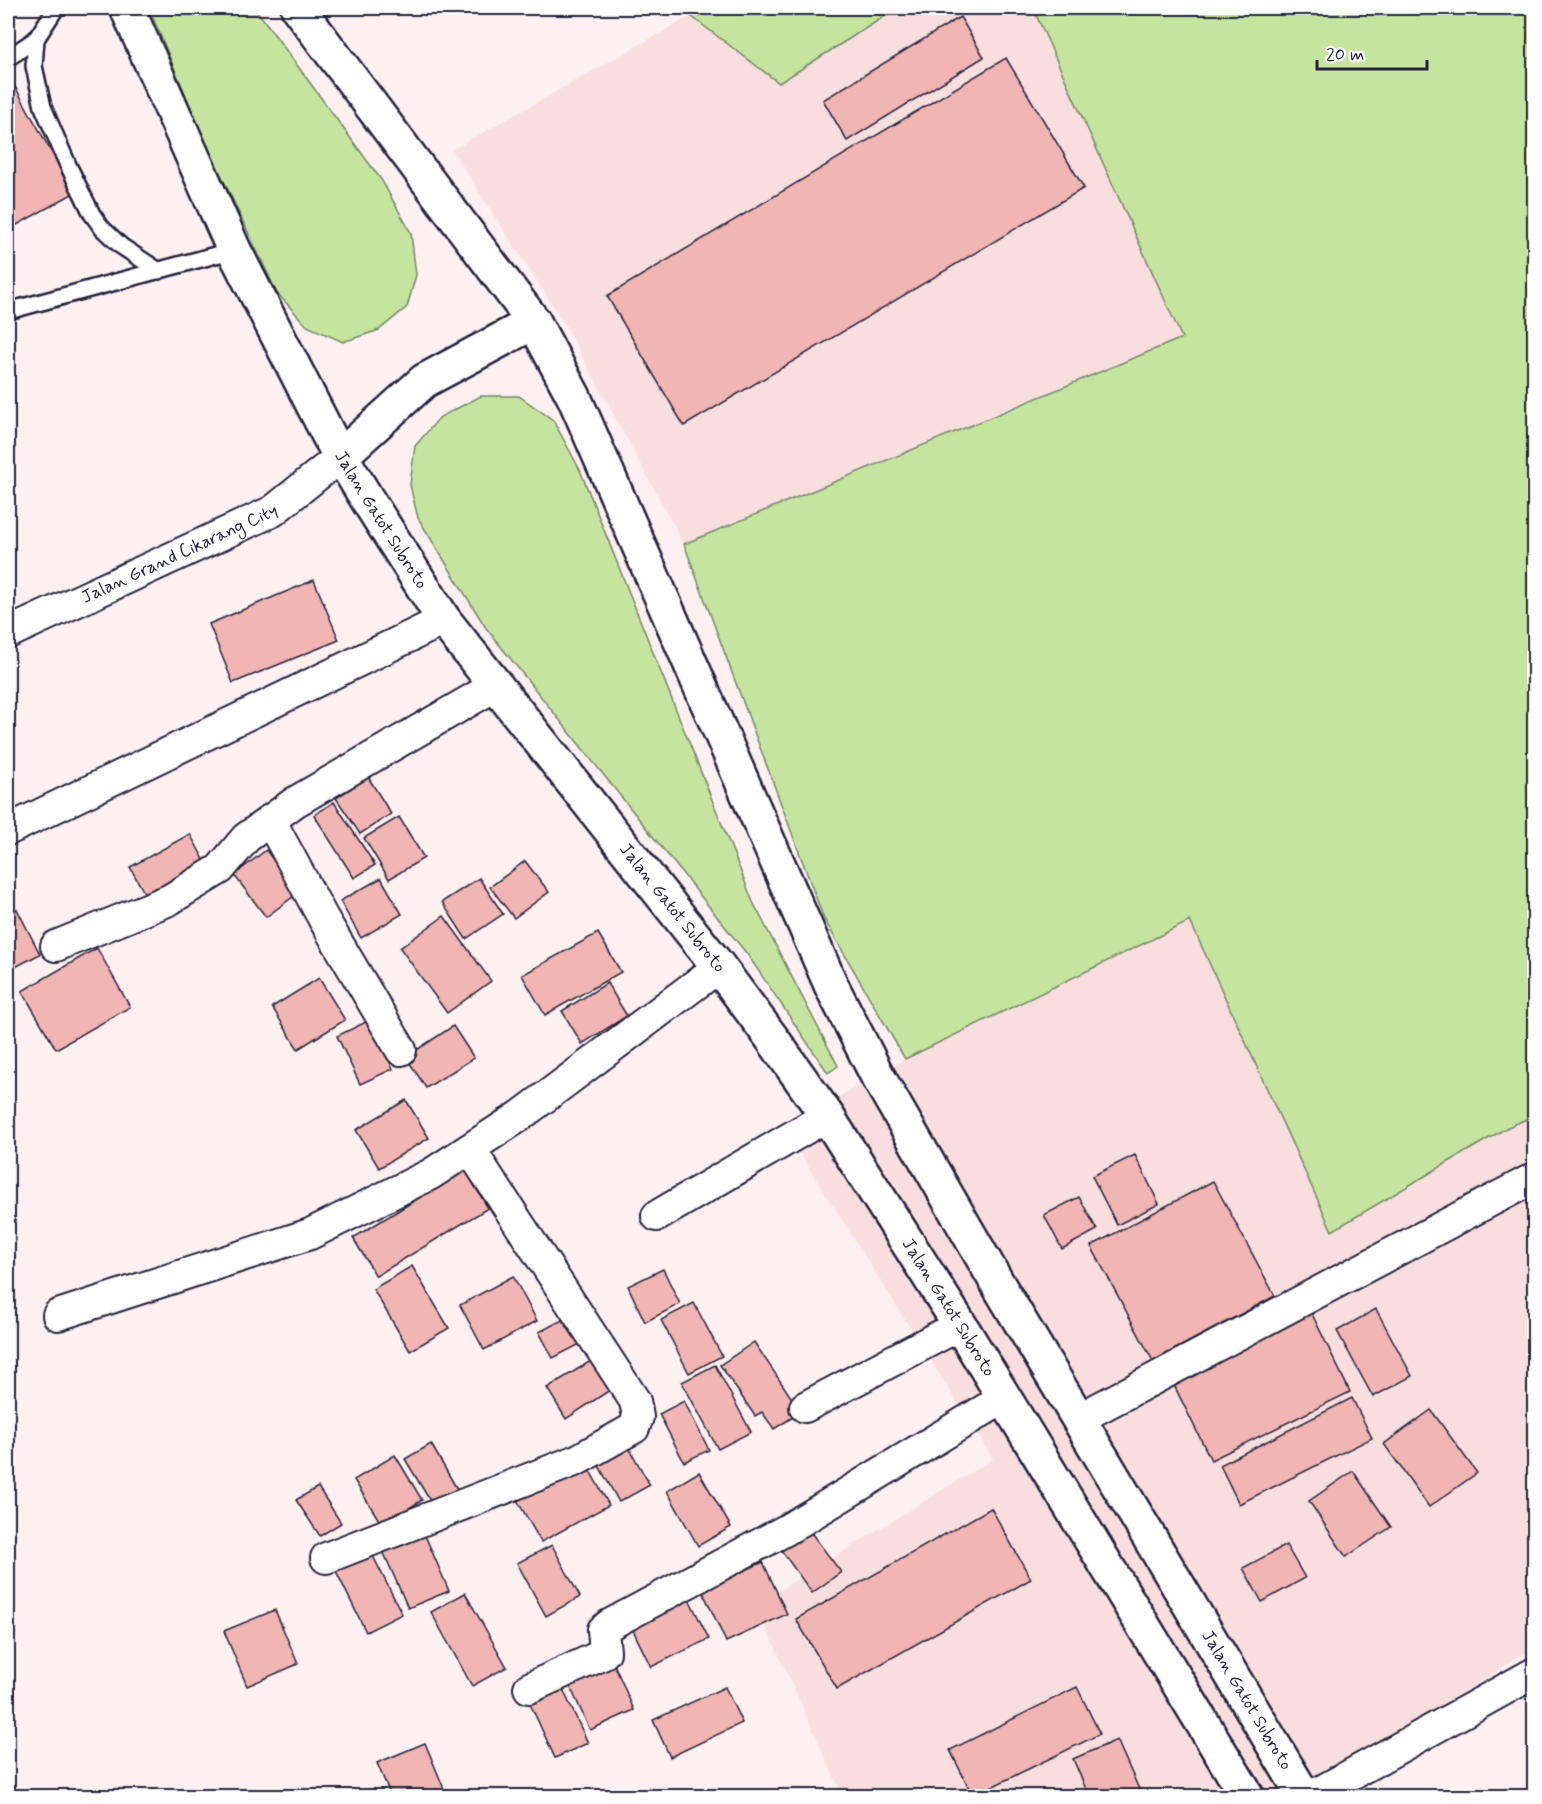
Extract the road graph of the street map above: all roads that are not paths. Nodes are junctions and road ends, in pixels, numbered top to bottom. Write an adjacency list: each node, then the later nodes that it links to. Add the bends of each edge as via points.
1 (56, 8): 4 (lane)
2 (127, 8): 6 (highway, Jalan Gatot Subroto)
3 (298, 8): 9 (highway, Jalan Gatot Subroto)
4 (36, 39): 5 (lane); 7 (lane, via 34,66 43,107 92,214 121,246)
5 (8, 58)
6 (234, 250): 7 (lane); 10 (highway, Jalan Gatot Subroto)
7 (159, 271): 8 (lane)
8 (8, 311)
9 (534, 322): 10 (highway, via 424,381); 27 (highway, Jalan Gatot Subroto, via 574,397 831,985 883,1085)
10 (341, 456): 11 (highway, Jalan Gatot Subroto); 12 (street, Jalan Grand Cikarang City, via 273,511)
11 (444, 620): 13 (highway, Jalan Gatot Subroto); 15 (street)
12 (8, 633)
13 (495, 686): 14 (street); 17 (highway, Jalan Gatot Subroto)
14 (270, 820): 16 (street, via 246,838 220,869 169,900); 18 (street)
15 (8, 830)
16 (56, 946)
17 (719, 968): 19 (highway, Jalan Gatot Subroto); 20 (street)
18 (401, 1050)
19 (827, 1116): 22 (street); 24 (highway, Jalan Gatot Subroto)
20 (470, 1149): 23 (street, via 431,1174 310,1234); 28 (street, via 635,1401 638,1417 634,1428 577,1460)
21 (1534, 1178): 27 (street)
22 (657, 1216)
23 (58, 1315)
24 (960, 1325): 25 (highway, Jalan Gatot Subroto); 26 (street)
25 (1004, 1398): 30 (street, via 786,1530 609,1625 603,1630 602,1655); 31 (highway, Jalan Gatot Subroto)
26 (805, 1407)
27 (1078, 1419): 32 (highway, Jalan Gatot Subroto)
28 (326, 1558)
29 (1534, 1672): 33 (street)
30 (529, 1688)
31 (1247, 1797)
32 (1304, 1797)
33 (1312, 1797)

